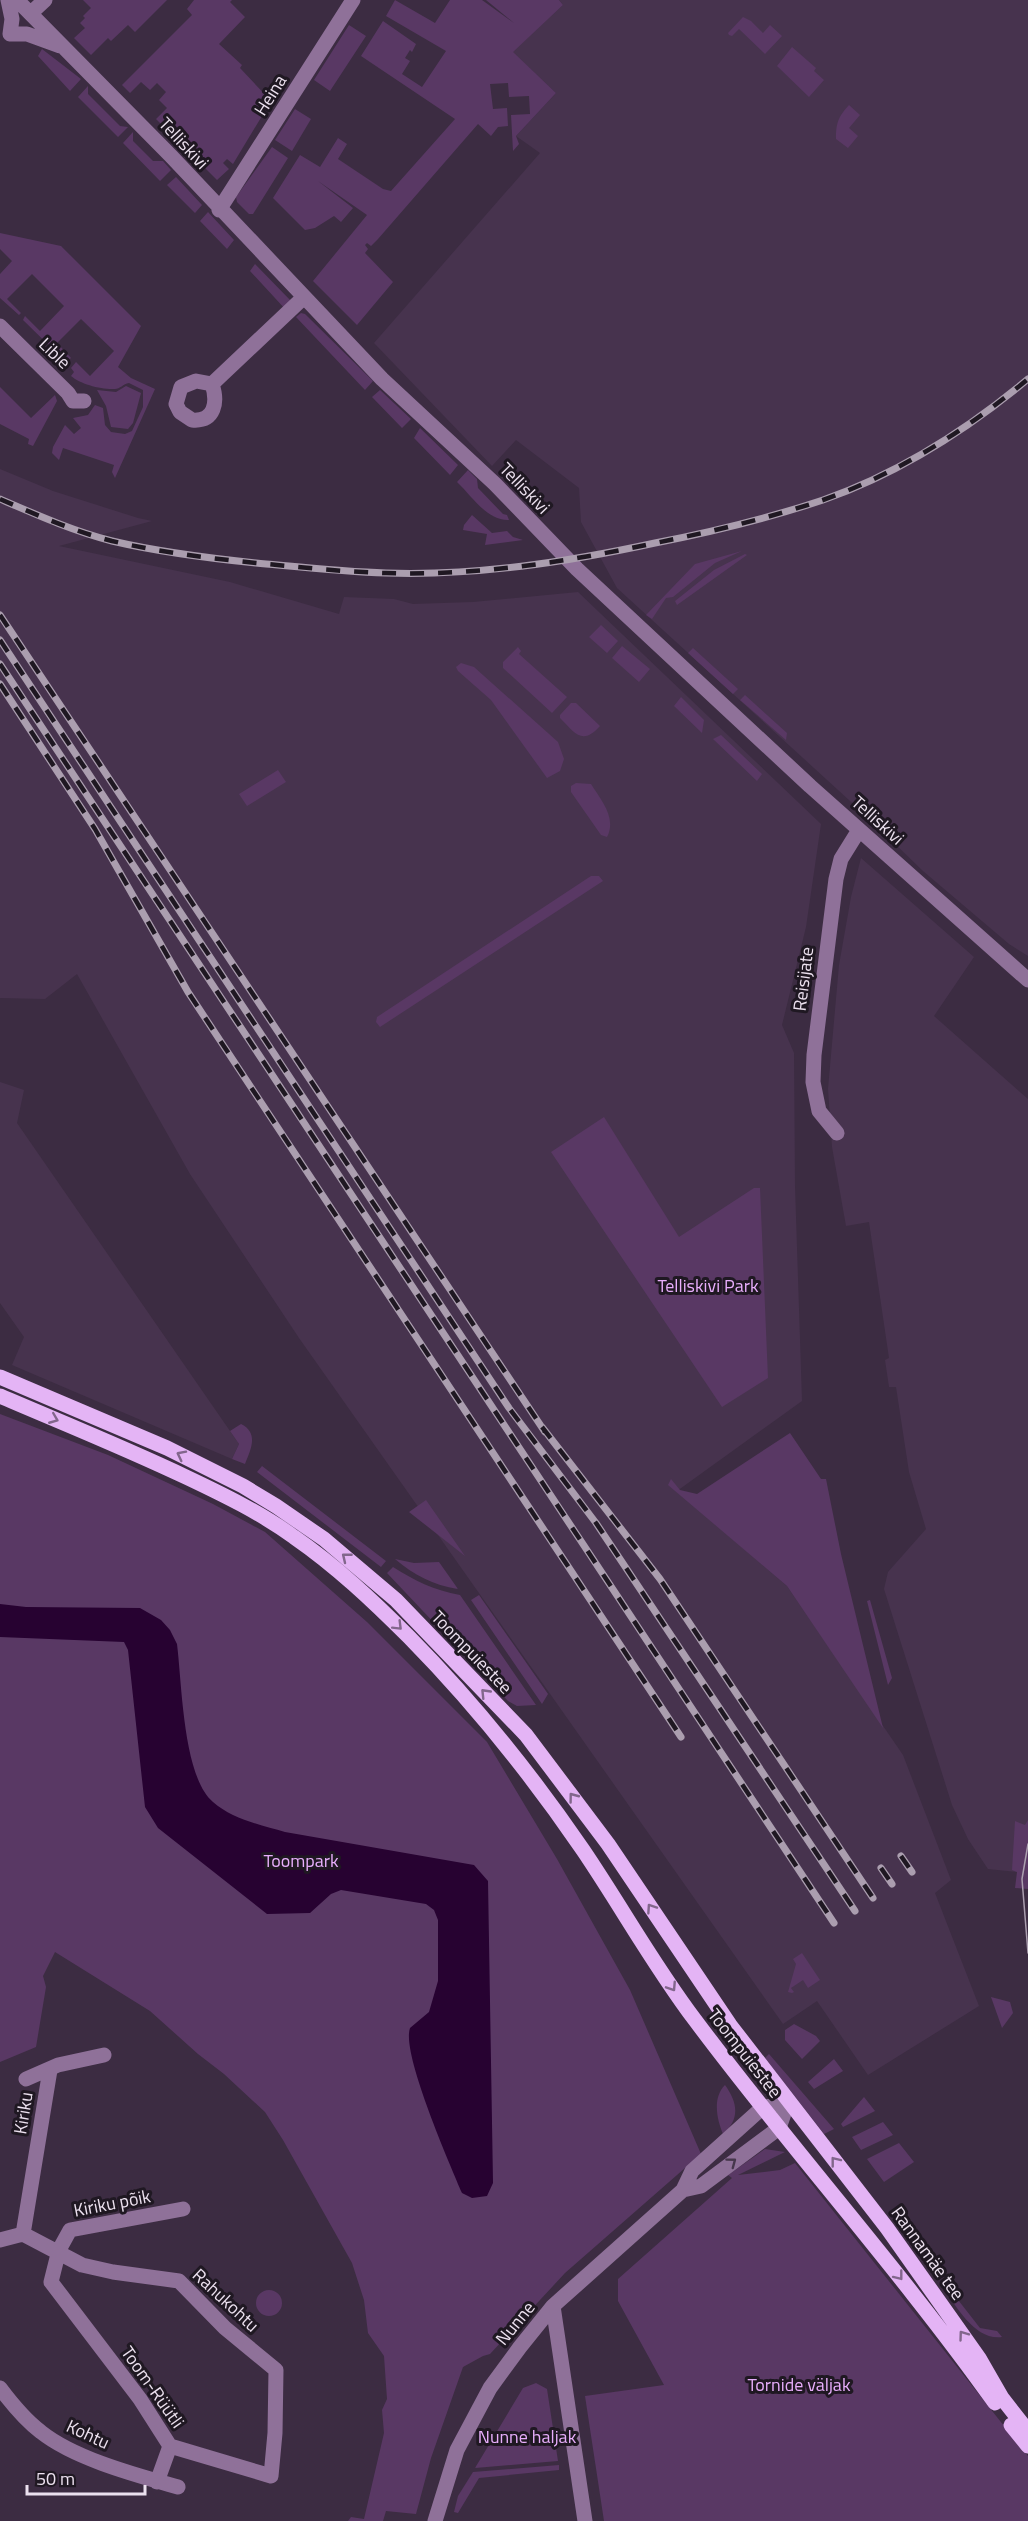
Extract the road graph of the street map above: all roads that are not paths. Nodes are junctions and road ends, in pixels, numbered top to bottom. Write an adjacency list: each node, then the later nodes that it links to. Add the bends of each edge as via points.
1 (8, 0): 6 (street, via 12,19)
2 (17, 0): 5 (street, Telliskivi)
3 (45, 0): 5 (street)
4 (353, 0): 8 (street, Heina)
5 (31, 13): 7 (street, Telliskivi)
6 (5, 39): 7 (street, via 27,34)
7 (60, 46): 8 (street, Telliskivi, via 171,156)
8 (219, 210): 9 (street, Telliskivi)
9 (303, 298): 11 (street); 13 (street, Telliskivi, via 577,569)
10 (0, 326): 12 (street, Lible, via 73,401)
11 (212, 384)
12 (84, 401)
13 (859, 830): 14 (street, Telliskivi); 15 (street, Reisijate, via 841,859 836,879 814,1055 813,1082 819,1111)
14 (1028, 980)
15 (837, 1133)
16 (0, 1377): 21 (main road, Toompuiestee, one-way to 16, via 730,2025 608,1844 526,1736 396,1600 324,1539 243,1486 167,1448)
17 (0, 1396): 22 (main road, Toompuiestee, one-way to 22, via 113,1442 236,1501 293,1536 363,1592 477,1708 514,1754 583,1850 682,2003)
18 (104, 2055): 19 (street, via 58,2064)
19 (50, 2070): 20 (street); 26 (street, Kiriku)
20 (26, 2079)
21 (788, 2102): 22 (street, Nunne); 23 (street); 32 (main road, Rannamäe tee, one-way to 21, via 894,2237)
22 (762, 2108): 23 (main road, Toompuiestee); 24 (street, Nunne, via 692,2171)
23 (779, 2128): 24 (street, Nunne, one-way to 23, via 701,2186); 34 (main road, Rannamäe tee, one-way to 34, via 863,2230)
24 (683, 2190): 29 (street, Nunne)
25 (183, 2210): 28 (street, Kiriku põik, via 70,2230)
26 (23, 2234): 27 (street); 28 (street, Rahukohtu)
27 (0, 2240)
28 (59, 2250): 31 (street, Rahukohtu, via 82,2265 180,2281 225,2328 276,2370); 33 (street, Toom-Rüütli, via 51,2282 140,2399)
29 (553, 2306): 37 (street, Nunne, via 490,2388 457,2450); 38 (street)
30 (0, 2388): 35 (street, Kohtu, via 33,2425 56,2441)
31 (274, 2426): 33 (street, Toom-Rüütli, via 271,2476)
32 (1028, 2431)
33 (170, 2446): 35 (street)
34 (1028, 2446)
35 (157, 2482): 36 (street, Kohtu)
36 (177, 2487)
37 (435, 2521)
38 (585, 2521)

